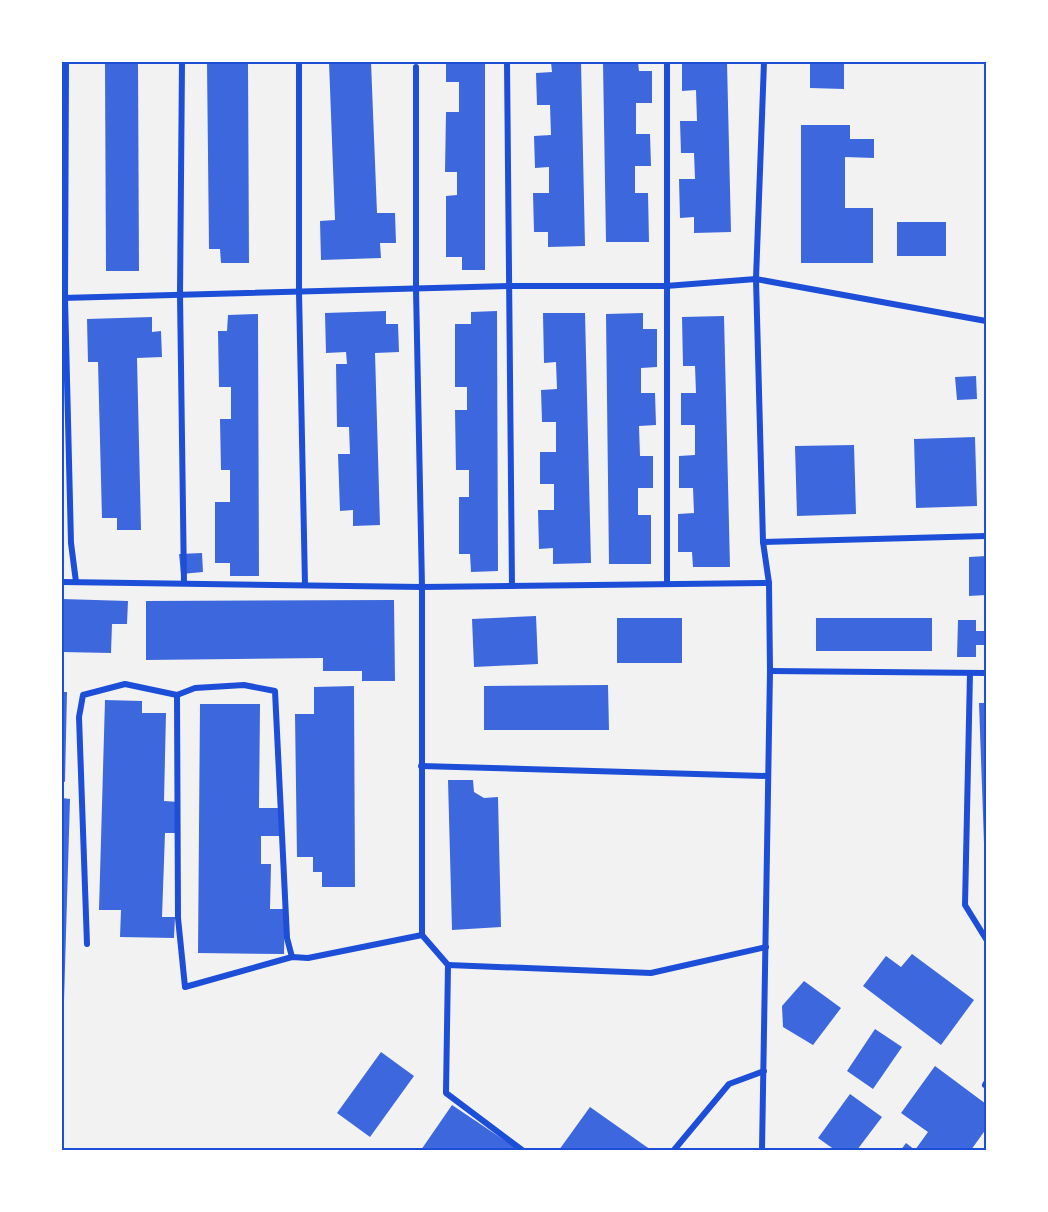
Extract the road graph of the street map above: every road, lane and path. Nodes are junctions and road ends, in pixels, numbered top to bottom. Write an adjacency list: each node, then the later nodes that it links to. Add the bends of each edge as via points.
1 (66, 62): 14 (street)
2 (182, 62): 13 (street)
3 (299, 62): 12 (street)
4 (507, 62): 9 (street)
5 (667, 62): 10 (street)
6 (764, 62): 8 (street)
7 (416, 67): 11 (street)
8 (756, 279): 10 (street); 15 (street); 17 (street)
9 (509, 286): 10 (street); 11 (street); 24 (street)
10 (666, 286): 20 (street)
11 (416, 289): 12 (street); 25 (street)
12 (299, 292): 13 (street); 23 (street)
13 (180, 295): 14 (street); 22 (street)
14 (63, 298): 19 (street, via 71,543)
15 (987, 321)
16 (987, 536): 17 (street)
17 (764, 542): 21 (street)
18 (62, 582): 19 (street)
19 (76, 582): 22 (street)
20 (667, 583): 21 (street); 24 (street)
21 (769, 583): 26 (street)
22 (184, 584): 23 (street)
23 (305, 585): 25 (street)
24 (512, 586): 25 (street)
25 (422, 587): 30 (street)
26 (770, 670): 27 (street); 31 (street)
27 (970, 673): 28 (street); 33 (street, via 965,905)
28 (987, 673)
29 (177, 695): 34 (street, via 125,684 83,695 79,717); 36 (street, via 195,688 244,685 275,691 287,938); 36 (street, via 178,918 184,987)
30 (422, 766): 31 (street); 32 (street)
31 (767, 776): 35 (street)
32 (422, 936): 36 (street, via 308,958); 37 (street)
33 (987, 939)
34 (87, 944)
35 (766, 947): 37 (street, via 651,973); 38 (street)
36 (292, 957)
37 (448, 965): 39 (street, via 446,1093)
38 (764, 1071): 40 (street, via 729,1084); 41 (street)
39 (522, 1150)
40 (674, 1150)
41 (762, 1150)

